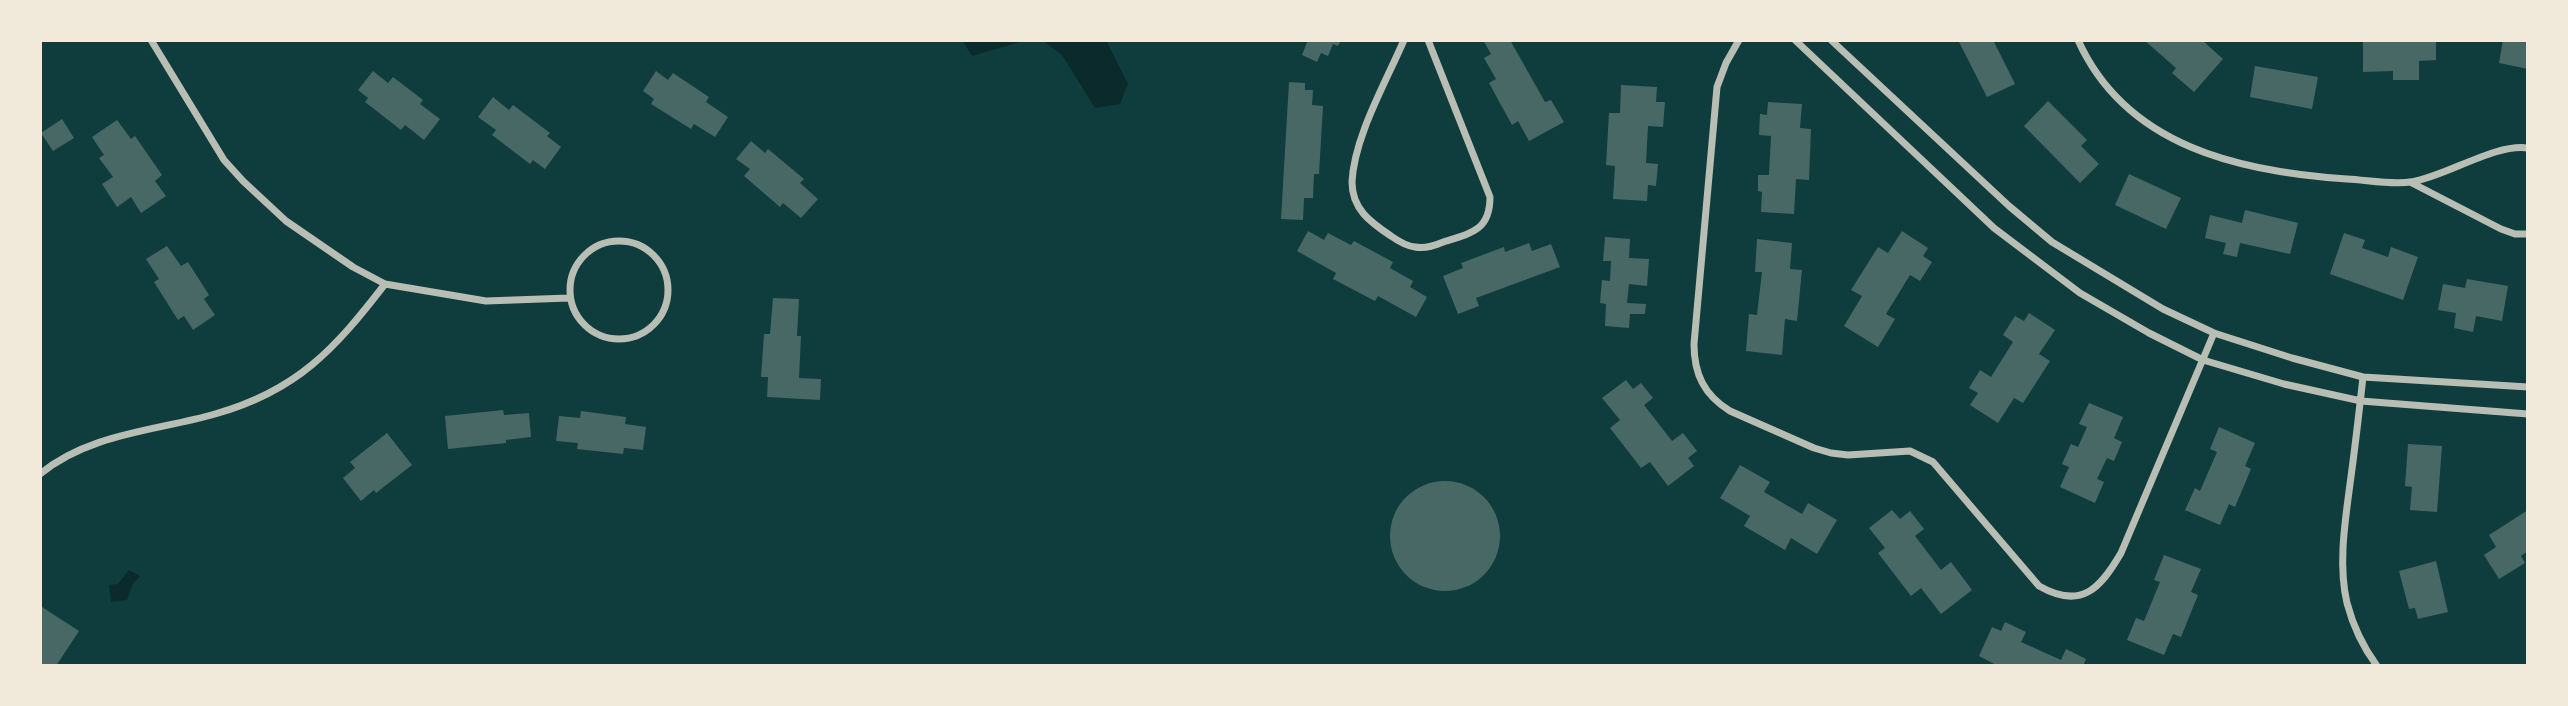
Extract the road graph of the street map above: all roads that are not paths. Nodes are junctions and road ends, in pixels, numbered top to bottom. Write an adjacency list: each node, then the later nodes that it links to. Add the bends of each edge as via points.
1 (151, 40): 11 (street, via 224,160 243,181 308,238)
2 (1404, 40): 3 (street, via 1363,135 1353,190 1368,221 1402,243 1425,248 1474,232 1490,207)
3 (1428, 40)
4 (1739, 40): 14 (street, via 1717,87 1694,344 1695,370 1718,404 1830,453 1910,451 1933,462 2039,586 2068,597 2097,588 2121,553)
5 (1795, 40): 14 (street, via 1994,228 2080,293)
6 (1831, 40): 13 (street, via 2052,242 2162,309)
7 (2078, 40): 9 (street, via 2097,75 2120,102 2207,156 2313,177)
8 (2528, 148): 9 (street, via 2508,149)
9 (2410, 182): 10 (street, via 2501,229)
10 (2528, 234)
11 (385, 284): 12 (street, via 486,301); 19 (street, via 334,346 267,396 78,450)
12 (569, 298): 12 (street, via 575,265 600,244 616,240 647,249 666,276 665,308 657,322 629,339 613,340 591,331)
13 (2214, 332): 14 (street); 15 (street)
14 (2203, 360): 17 (street)
15 (2363, 377): 16 (street); 17 (street)
16 (2528, 387)
17 (2361, 401): 18 (street); 20 (street, via 2346,518 2344,576 2352,621)
18 (2528, 414)
19 (40, 474)
20 (2377, 666)

